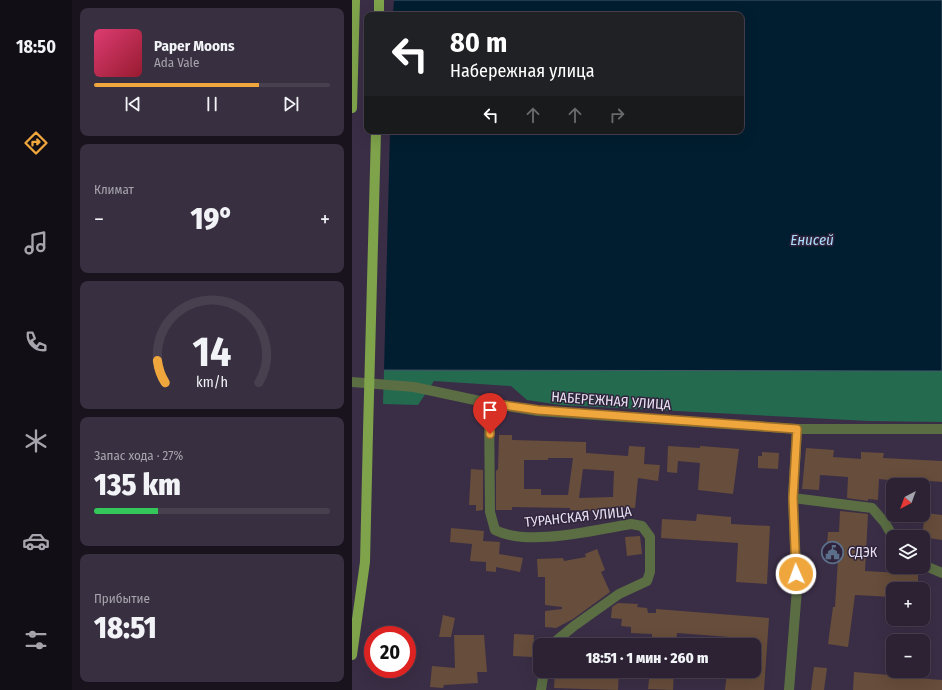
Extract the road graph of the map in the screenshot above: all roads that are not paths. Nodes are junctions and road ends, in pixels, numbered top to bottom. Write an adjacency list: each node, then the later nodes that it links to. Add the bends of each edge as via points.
1 (355, 0): 4 (main road)
2 (379, 0): 3 (main road)
3 (379, 12)
4 (352, 108)
5 (376, 134): 15 (main road, bridge, via 365,562)
6 (352, 382): 7 (street, НАБЕРЕЖНАЯ УЛИЦА, via 414,387)
7 (489, 403): 8 (street, НАБЕРЕЖНАЯ УЛИЦА, via 538,410); 14 (street, ТУРАНСКАЯ УЛИЦА, via 490,512 495,530 506,535 552,536 631,524 642,526 650,537 650,572 647,581 620,594)
8 (797, 429): 9 (street, НАБЕРЕЖНАЯ УЛИЦА); 10 (street)
9 (942, 429)
10 (793, 498): 11 (street, via 872,508); 18 (street, via 797,589)
11 (889, 530)
12 (930, 569): 13 (street)
13 (942, 573)
14 (559, 638)
15 (352, 655)
16 (543, 678): 17 (street)
17 (540, 690)
18 (789, 690)

